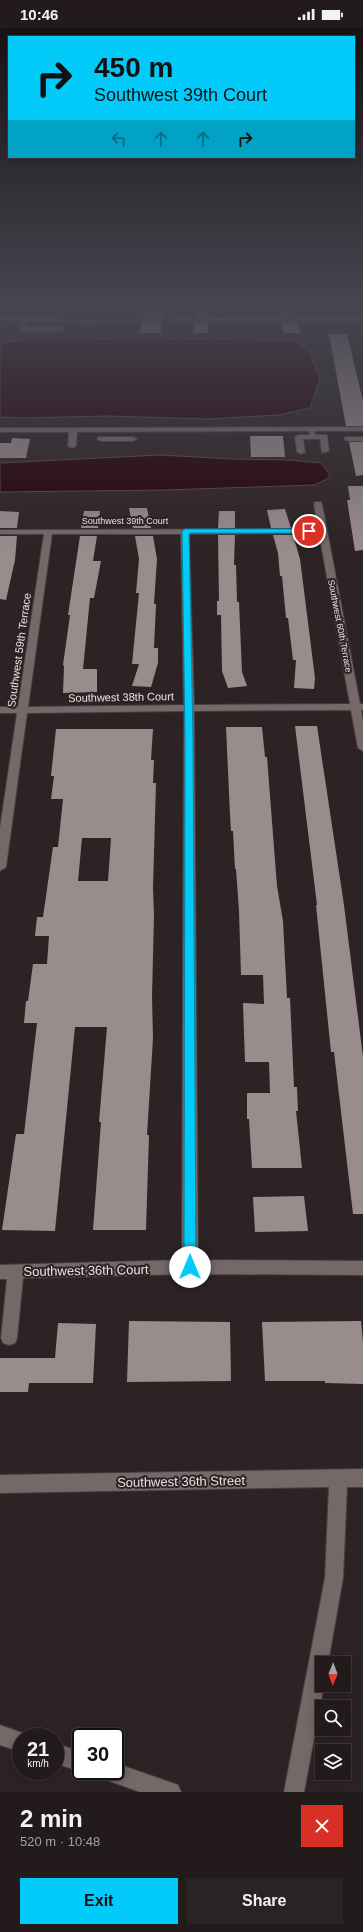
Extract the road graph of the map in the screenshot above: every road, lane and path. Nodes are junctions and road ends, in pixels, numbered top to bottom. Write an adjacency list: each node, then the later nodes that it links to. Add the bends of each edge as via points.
1 (363, 429): 5 (street)
2 (0, 430): 3 (street)
3 (74, 430): 4 (street); 11 (street)
4 (118, 430): 5 (street); 7 (street)
5 (312, 433): 12 (street, via 324,437); 13 (street, via 299,437)
6 (101, 439): 7 (street)
7 (119, 439): 8 (street)
8 (133, 439)
9 (348, 439): 10 (street)
10 (363, 439)
11 (72, 446)
12 (325, 451)
13 (301, 452)
14 (318, 504): 16 (street, Southwest 60th Terrace)
15 (185, 531): 16 (street, Southwest 39th Court); 18 (street, Southwest 39th Court); 20 (street)
16 (322, 531): 19 (street, Southwest 60th Terrace)
17 (0, 532): 18 (street, Southwest 39th Court)
18 (48, 532): 22 (street, Southwest 59th Terrace)
19 (359, 707): 20 (street, Southwest 38th Court); 23 (street, Southwest 60th Terrace)
20 (188, 709): 22 (street, Southwest 38th Court); 25 (street)
21 (0, 710): 22 (street, Southwest 38th Court)
22 (22, 710): 24 (street, Southwest 59th Terrace)
23 (363, 748)
24 (0, 867)
25 (190, 1267): 26 (street, Southwest 36th Court); 27 (street, Southwest 36th Court)
26 (363, 1268)
27 (16, 1271): 28 (street, Southwest 36th Court); 29 (street)
28 (0, 1272)
29 (9, 1338)
30 (338, 1478): 31 (street, Southwest 36th Street); 32 (street, Southwest 36th Street); 37 (street, via 334,1578)
31 (363, 1478)
32 (0, 1484)
33 (0, 1735): 34 (street)
34 (12, 1739)
35 (124, 1776): 36 (street)
36 (171, 1792)
37 (294, 1792)

